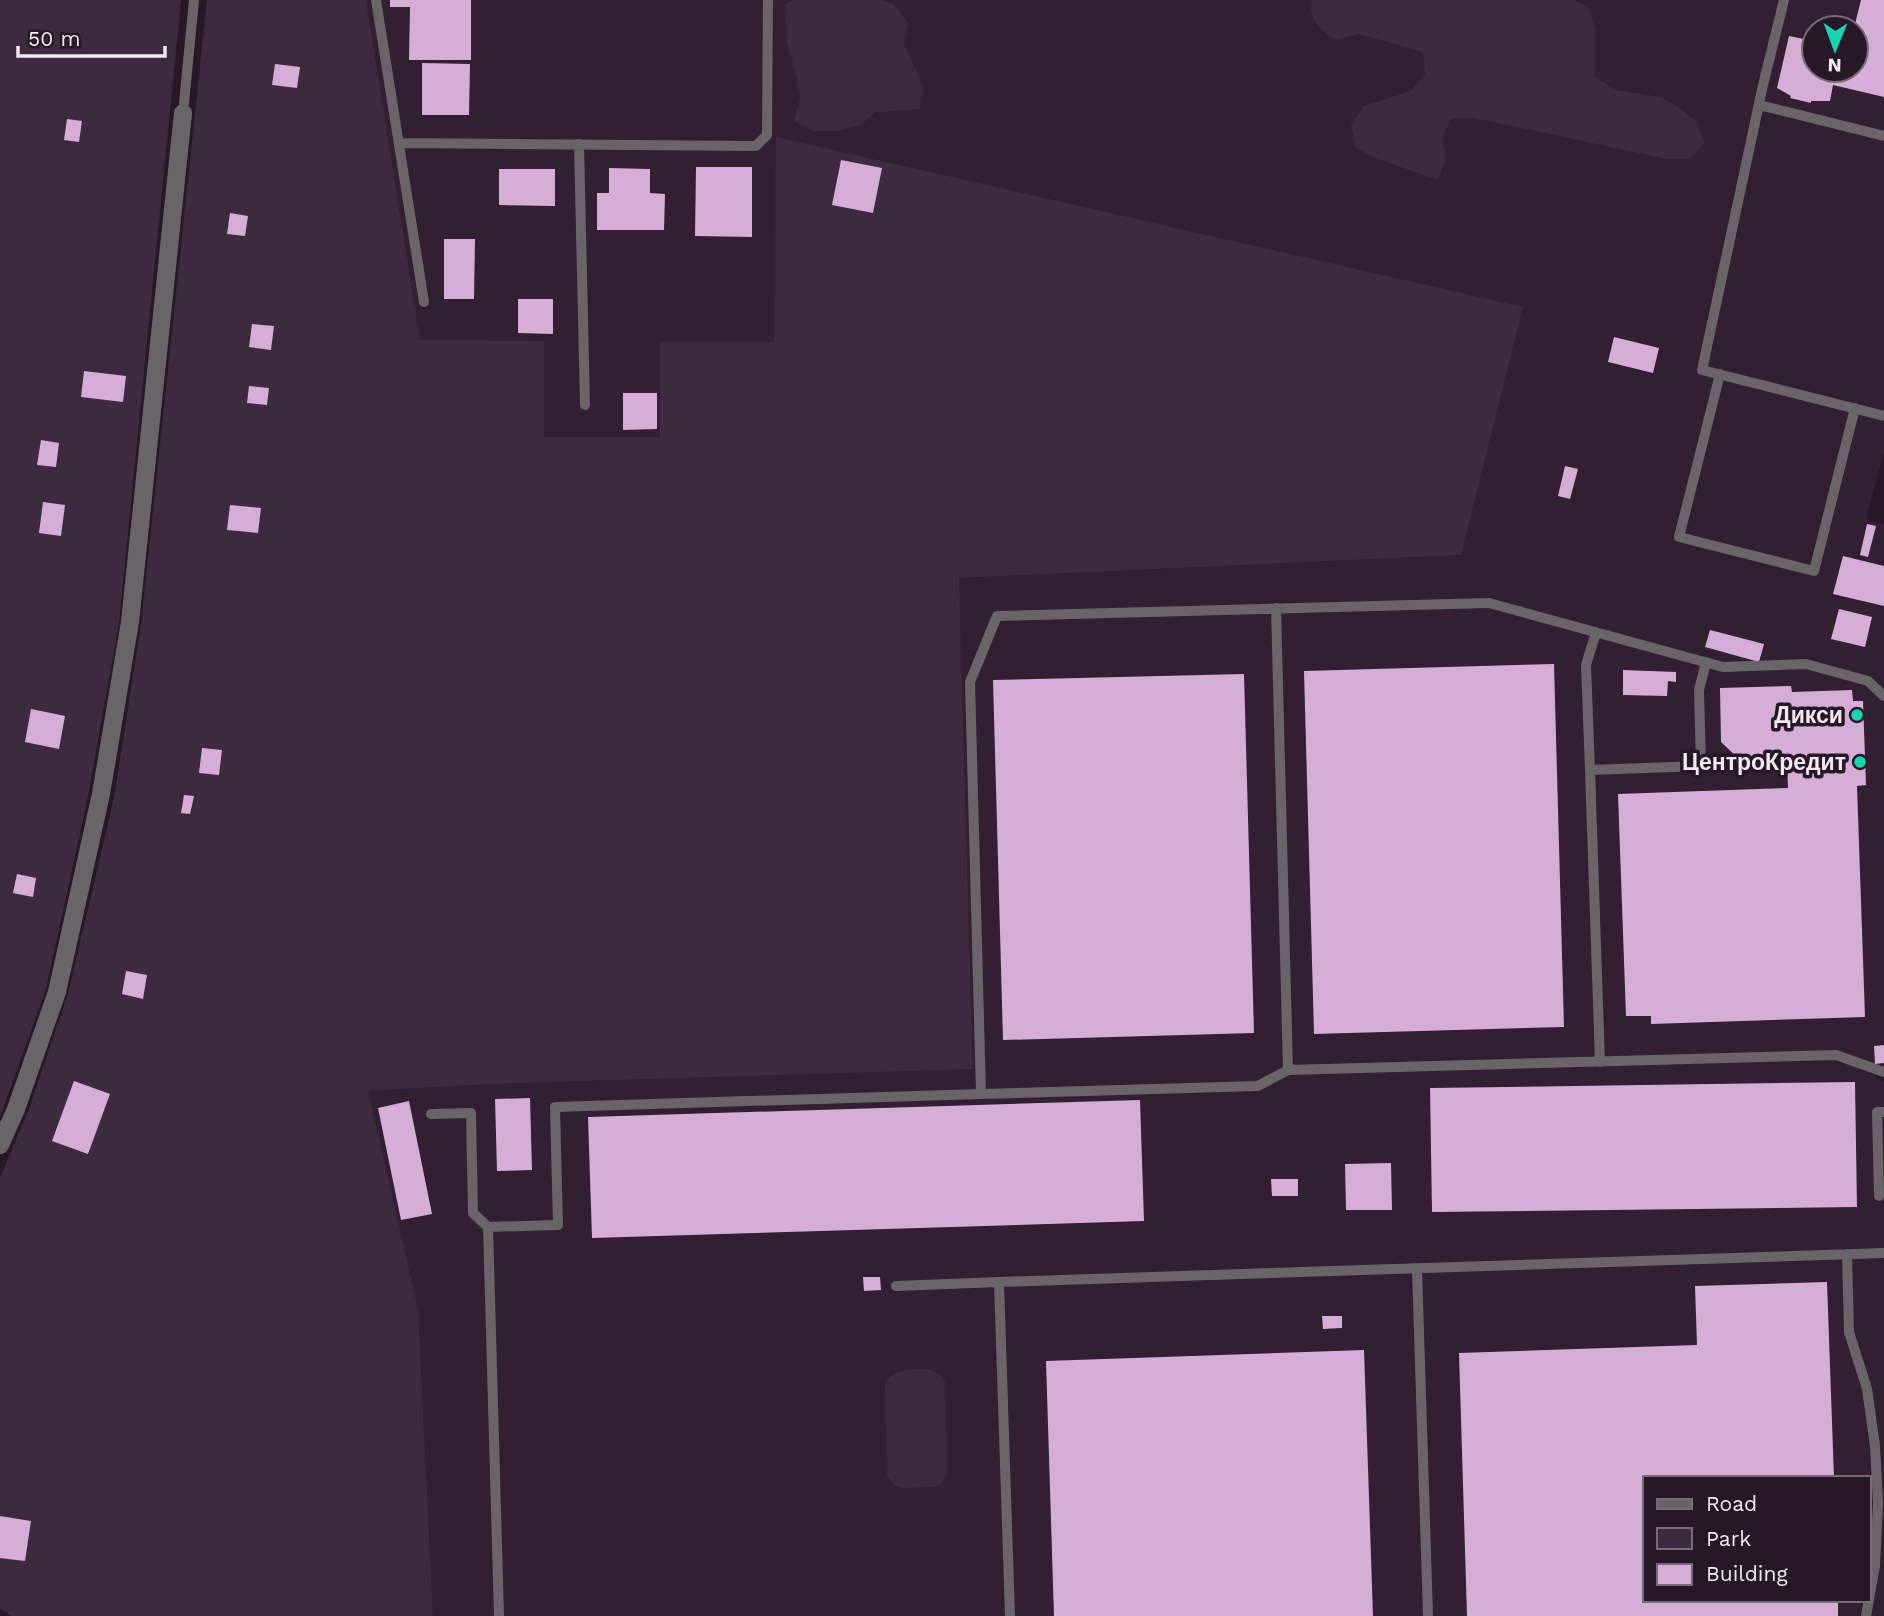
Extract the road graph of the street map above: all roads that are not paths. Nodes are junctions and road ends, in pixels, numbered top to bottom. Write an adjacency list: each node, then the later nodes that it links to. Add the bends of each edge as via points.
1 (194, 0): 6 (lane)
2 (376, 0): 8 (lane)
3 (768, 0): 9 (lane, via 767,135 756,146)
4 (1784, 0): 5 (lane)
5 (1759, 105): 7 (lane); 11 (lane, via 1702,370)
6 (183, 108): 26 (street, via 130,622 101,794 58,992)
7 (1884, 136)
8 (399, 143): 9 (lane); 10 (lane)
9 (579, 144): 12 (lane)
10 (424, 302)
11 (1720, 374): 13 (lane); 13 (lane, via 1679,537 1814,571)
12 (585, 405)
13 (1855, 408): 14 (lane)
14 (1884, 415)
15 (1276, 608): 16 (lane, via 1489,603); 21 (lane); 23 (lane, via 997,616 970,682)
16 (1596, 632): 17 (lane); 19 (lane, via 1586,665)
17 (1706, 662): 18 (lane, via 1723,667 1806,664 1868,681); 19 (lane, via 1699,690 1701,766)
18 (1884, 696)
19 (1590, 769): 20 (lane)
20 (1600, 1062): 21 (lane); 22 (lane, via 1836,1055)
21 (1288, 1070): 23 (lane, via 1258,1086)
22 (1884, 1072)
23 (981, 1094): 28 (lane, via 555,1107 558,1225)
24 (1884, 1112): 27 (lane, via 1877,1112)
25 (431, 1114): 28 (lane, via 471,1113 473,1213)
26 (0, 1145)
27 (1880, 1196)
28 (488, 1227): 35 (lane)
29 (1884, 1253): 30 (lane)
30 (1847, 1254): 31 (lane); 34 (lane, via 1849,1332 1867,1389 1877,1468)
31 (1417, 1269): 32 (lane); 37 (lane)
32 (999, 1282): 33 (lane); 36 (lane)
33 (896, 1286)
34 (1870, 1594)
35 (499, 1616)
36 (1010, 1616)
37 (1428, 1616)

